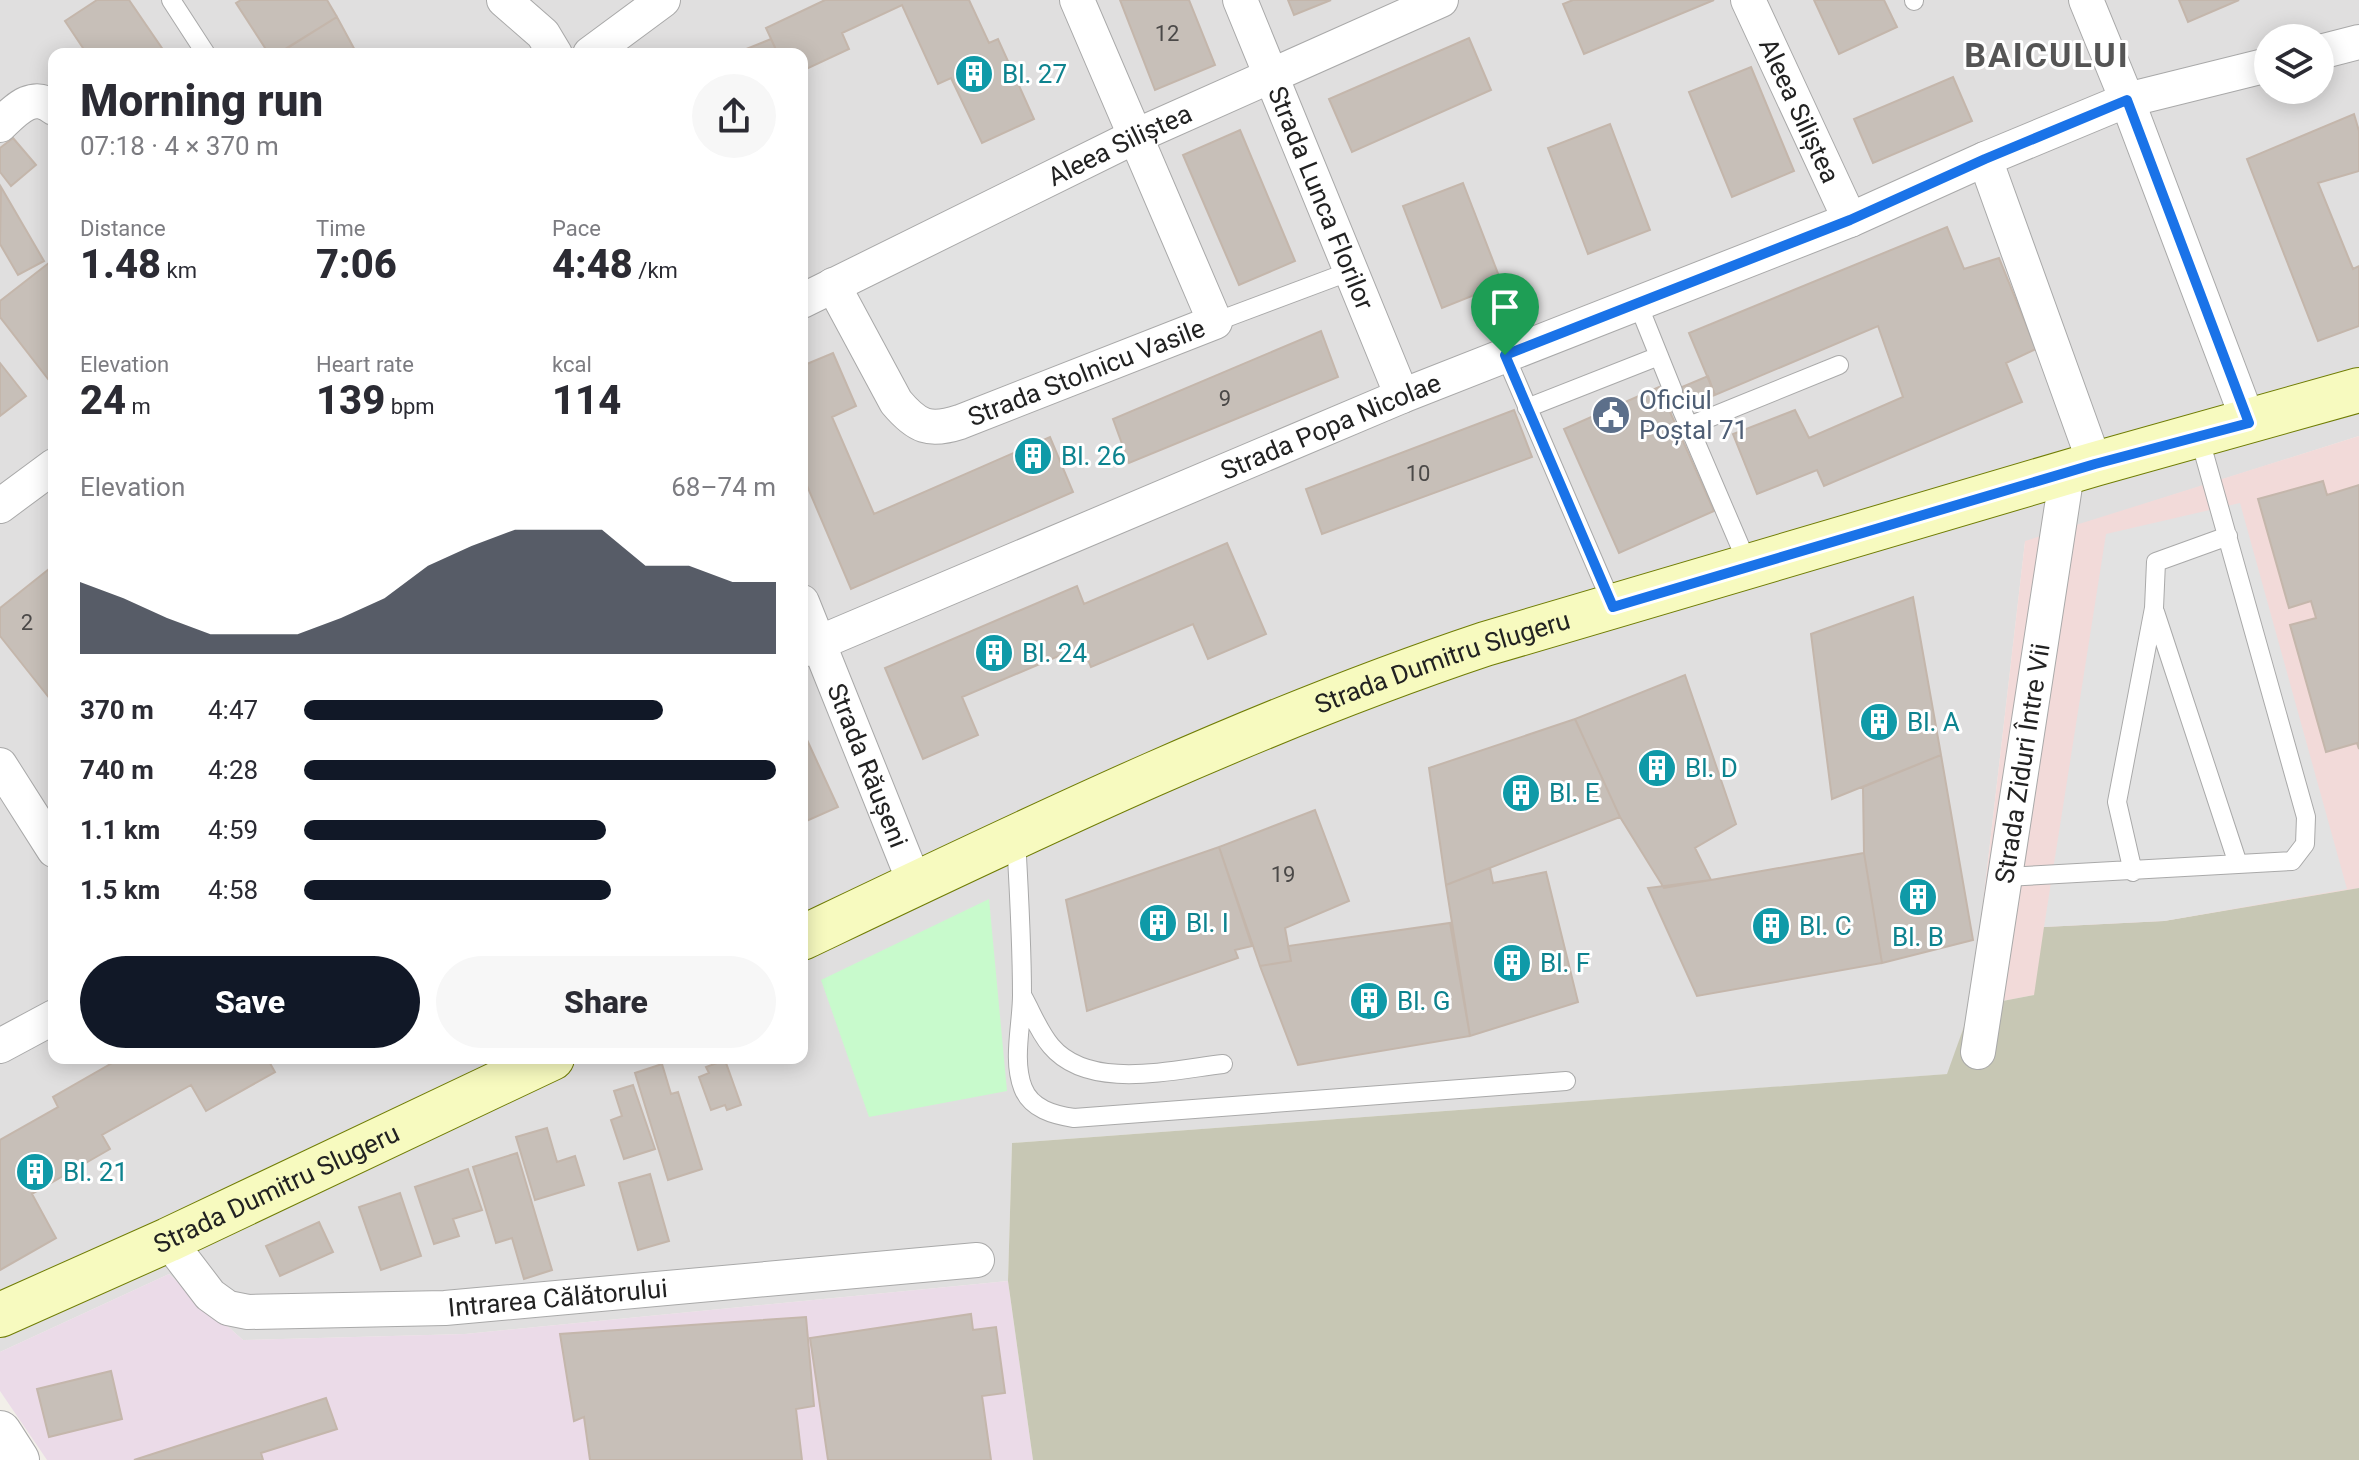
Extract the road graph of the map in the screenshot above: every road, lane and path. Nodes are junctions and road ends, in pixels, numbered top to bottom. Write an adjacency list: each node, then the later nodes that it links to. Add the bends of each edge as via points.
1 (171, 0): 10 (lane)
2 (504, 0): 11 (street)
3 (663, 0): 12 (street)
4 (1077, 0): 19 (street, Strada Stolnicu Vasile)
5 (1240, 0): 15 (street, Strada Lunca Florilor)
6 (1748, 0): 21 (street, Aleea Siliștea)
7 (2086, 0): 16 (street)
8 (1419, 4): 15 (street, Aleea Siliștea)
9 (2359, 42): 13 (street)
10 (202, 48)
11 (551, 48)
12 (598, 48)
13 (2334, 48)
14 (2254, 68): 16 (street, Strada Popa Nicolae)
15 (1272, 75): 19 (street, Aleea Siliștea); 22 (street, Strada Lunca Florilor)
16 (2127, 100): 20 (street, Strada Popa Nicolae); 33 (street)
17 (48, 104): 18 (street, via 29,102)
18 (0, 125)
19 (1136, 136): 23 (street, Aleea Siliștea); 26 (street, Strada Stolnicu Vasile)
20 (1985, 159): 21 (street, Strada Popa Nicolae); 36 (street)
21 (1850, 220): 25 (street, Strada Popa Nicolae)
22 (1351, 271): 26 (lane); 31 (street, Strada Lunca Florilor)
23 (833, 285): 24 (street, Aleea Siliștea); 26 (street, Strada Stolnicu Vasile, via 896,402 925,427 960,422)
24 (808, 298)
25 (1638, 304): 27 (street, Strada Popa Nicolae); 28 (lane)
26 (1215, 322)
27 (1505, 355): 31 (street, Strada Popa Nicolae); 32 (lane)
28 (1659, 356): 32 (lane); 34 (lane)
29 (1839, 365): 34 (lane)
30 (2359, 390): 33 (main road, Strada Dumitru Slugeru)
31 (1402, 396): 43 (street, Strada Popa Nicolae)
32 (1527, 408): 41 (lane)
33 (2249, 423): 35 (main road, Strada Dumitru Slugeru)
34 (1689, 426): 40 (lane)
35 (2199, 436): 36 (main road, Strada Dumitru Slugeru); 39 (lane)
36 (2081, 468): 40 (main road, Strada Dumitru Slugeru); 49 (street, Strada Ziduri Între Vii)
37 (48, 470): 38 (street)
38 (0, 506)
39 (2228, 536): 42 (lane, via 2156,562); 47 (lane, via 2306,817 2305,844 2292,861)
40 (1749, 567): 41 (main road, Strada Dumitru Slugeru)
41 (1613, 607): 45 (main road, Strada Dumitru Slugeru, via 1387,676)
42 (2154, 608): 47 (lane); 48 (lane, via 2117,802)
43 (811, 646): 50 (street, Strada Răușeni)
44 (0, 765): 46 (street)
45 (1016, 836): 50 (main road, Strada Dumitru Slugeru); 52 (lane)
46 (48, 838)
47 (2238, 864): 48 (lane)
48 (2133, 872): 49 (lane)
49 (2006, 877): 55 (street, Strada Ziduri Între Vii)
50 (915, 884): 51 (main road, Strada Dumitru Slugeru)
51 (808, 935)
52 (1022, 995): 57 (lane, via 1051,1047 1089,1071 1137,1073); 58 (lane, via 1023,1089 1055,1115 1074,1118)
53 (48, 1020): 54 (street)
54 (0, 1046)
55 (1978, 1052)
56 (539, 1064): 59 (main road, Strada Dumitru Slugeru)
57 (1223, 1064)
58 (1566, 1081)
59 (168, 1240): 60 (street, Intrarea Călătorului, via 210,1295 228,1308 248,1312 445,1308); 61 (main road, Strada Dumitru Slugeru)
60 (977, 1260)
61 (0, 1315)
62 (0, 1432): 63 (street)
63 (18, 1460)

